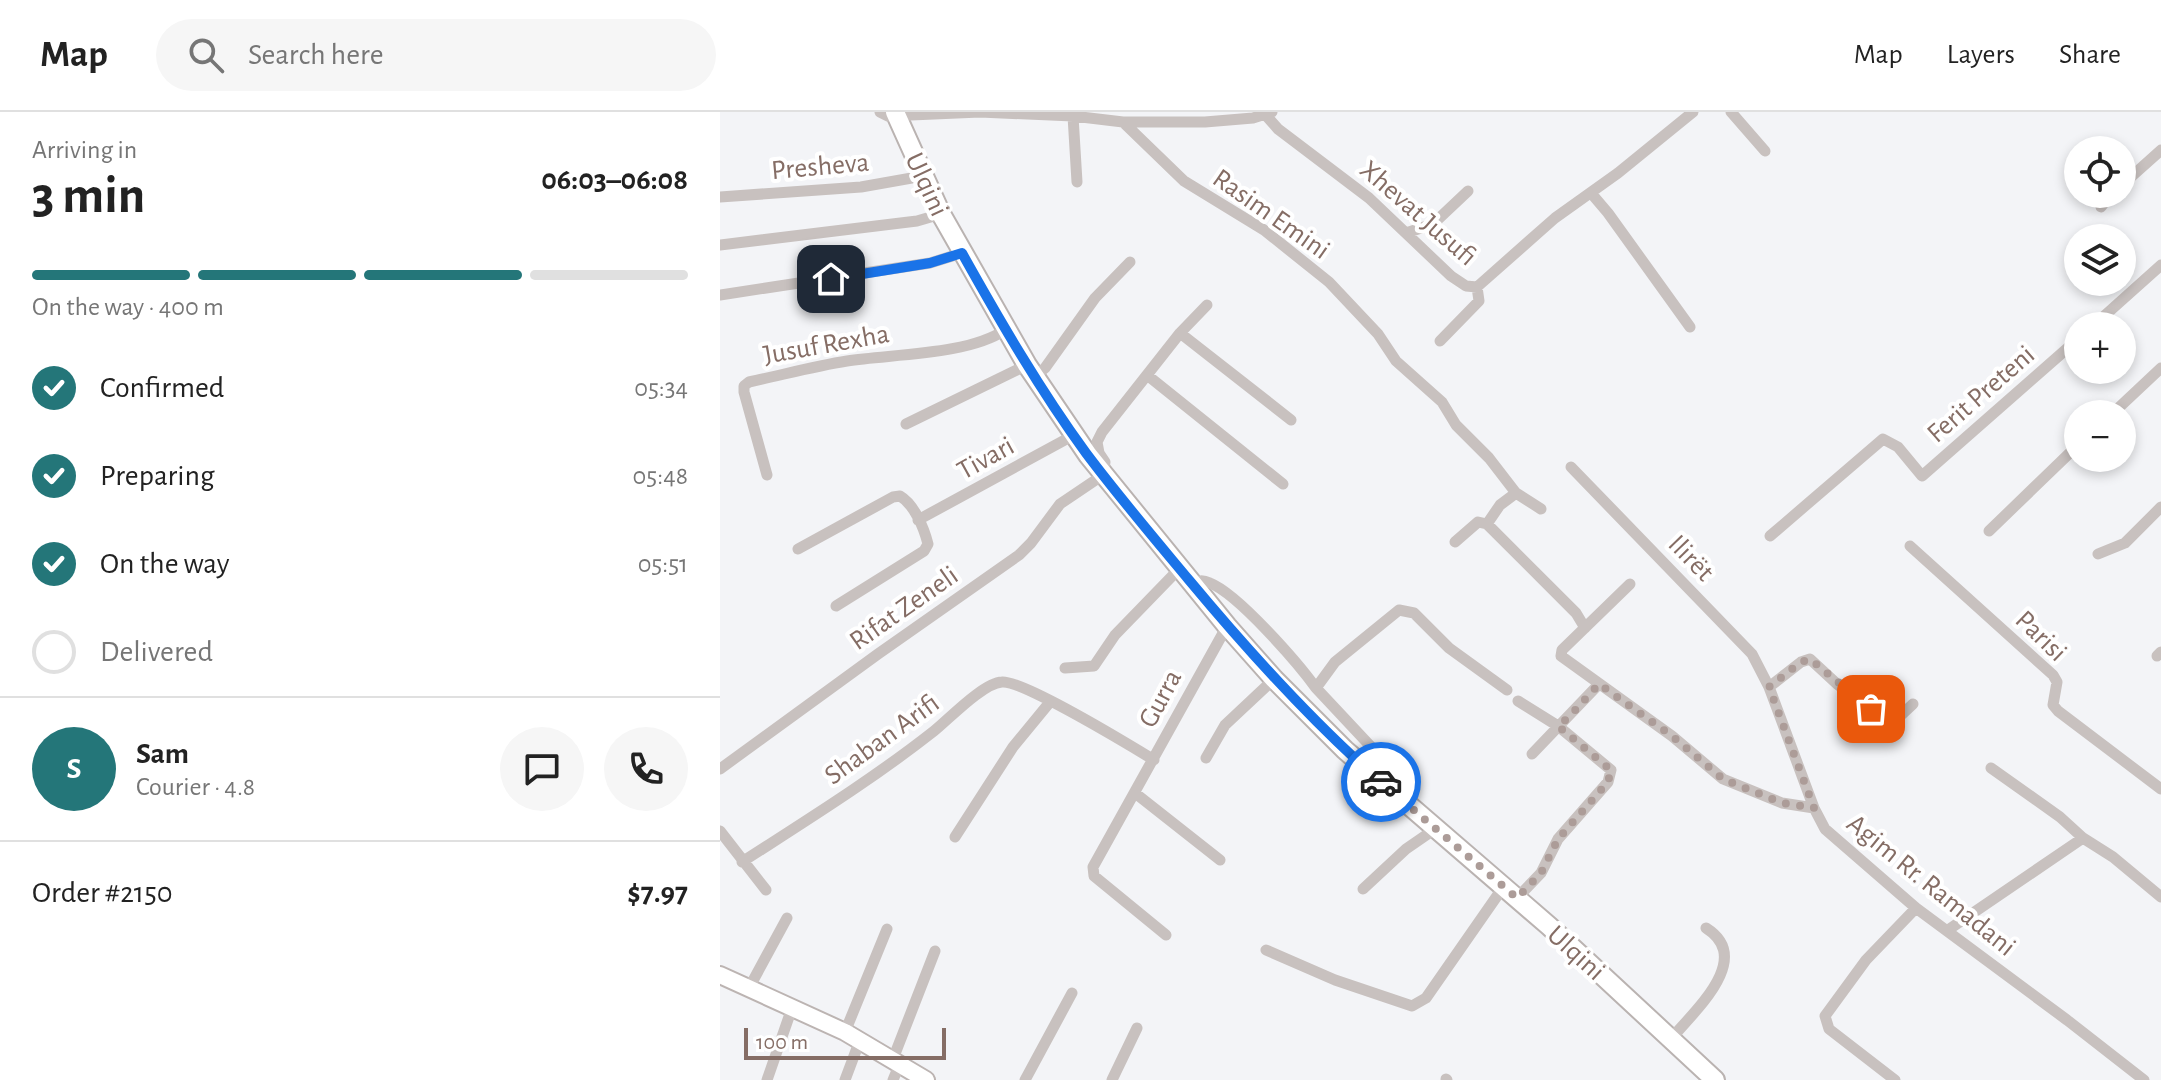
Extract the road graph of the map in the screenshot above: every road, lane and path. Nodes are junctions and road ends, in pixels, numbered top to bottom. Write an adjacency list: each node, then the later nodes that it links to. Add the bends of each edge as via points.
1 (1693, 112): 15 (street, Xhevat Jusufi)
2 (1731, 112): 10 (street)
3 (890, 113): 5 (street); 12 (main road, Ulqini)
4 (1266, 113): 7 (street, via 1229,121); 18 (street, Xhevat Jusufi)
5 (1073, 116): 8 (street); 13 (street)
6 (1155, 116): 7 (street); 8 (street)
7 (1205, 117)
8 (1123, 122): 44 (street, Rasim Emini, via 1184,181 1264,230 1329,282 1396,361 1442,402)
9 (2161, 150): 11 (street)
10 (1765, 151)
11 (2136, 172)
12 (923, 176): 16 (street, Presheva, via 861,187); 17 (main road, Ulqini)
13 (1077, 182)
14 (1468, 191): 18 (street, via 1433,224)
15 (1591, 193): 23 (street, Xhevat Jusufi); 27 (street)
16 (720, 197)
17 (941, 214): 19 (street); 20 (main road, Ulqini)
18 (1406, 233): 23 (street, Xhevat Jusufi, via 1451,276)
19 (720, 245)
20 (962, 253): 24 (street, via 930,263); 28 (main road, Ulqini)
21 (1130, 262): 33 (street, via 1095,298 1045,368)
22 (2161, 265): 26 (street)
23 (1477, 287): 30 (street, via 1479,301)
24 (720, 295)
25 (1207, 305): 29 (street)
26 (2109, 312)
27 (1690, 327)
28 (1005, 330): 33 (main road, Ulqini); 41 (street, Jusuf Rexha, via 964,347 844,362 749,382 744,392)
29 (1180, 333): 34 (street); 36 (street)
30 (1440, 341)
31 (2064, 351): 50 (street, Ferit Preteni, via 1922,476 1898,447 1883,439)
32 (2161, 368): 35 (street)
33 (1031, 370): 37 (street); 38 (main road, Ulqini)
34 (1147, 375): 42 (street, via 1097,442 1105,462); 43 (street)
35 (2127, 400)
36 (1291, 420)
37 (906, 424)
38 (1074, 435): 42 (main road, Ulqini); 47 (street, Tivari)
39 (2064, 459): 49 (street)
40 (1571, 467): 64 (street, Ilirët, via 1752,654)
41 (767, 475)
42 (1103, 475): 55 (main road, Ulqini); 76 (street, Rifat Zeneli, via 1060,504 1019,555)
43 (1283, 484)
44 (1516, 493): 46 (street); 48 (street)
45 (2161, 507): 54 (street, via 2125,543)
46 (1541, 509)
47 (918, 520): 53 (street, via 906,499 893,497); 58 (street, via 928,544 924,551)
48 (1487, 524): 51 (street, via 1478,522); 60 (street)
49 (1989, 531)
50 (1770, 536)
51 (1455, 542)
52 (1910, 546): 77 (street, Parisi, via 2053,675 2053,705 2058,711)
53 (798, 549)
54 (2098, 554)
55 (1179, 569): 56 (main road, Ulqini); 61 (street, via 1122,627 1094,666)
56 (1192, 584): 59 (main road, Ulqini); 65 (street, via 1204,581 1219,587 1301,666)
57 (1630, 584): 60 (street, Agim Rr. Ramadani)
58 (836, 606)
59 (1227, 626): 62 (main road, Ulqini); 73 (street, Gurra)
60 (1585, 628): 63 (street, Agim Rr. Ramadani, via 1561,656)
61 (1065, 668)
62 (1274, 679): 72 (street, via 1225,725); 80 (main road, Ulqini)
63 (1599, 684): 70 (street); 79 (street, Agim Rr. Ramadani, via 1723,779 1782,803)
64 (1769, 687): 69 (street, via 1810,659 1885,719 1898,718); 79 (street, Ilirët)
65 (1316, 688): 66 (street, via 1335,662 1399,610 1414,613 1449,648); 74 (street)
66 (1507, 690)
67 (1518, 701): 70 (street)
68 (1050, 702): 73 (street, Shaban Arifi); 82 (street, via 1013,747); 85 (street, Shaban Arifi, via 1012,683 991,686 872,777)
69 (1913, 704)
70 (1558, 726): 71 (street); 88 (street, via 1611,770 1608,782 1558,839 1541,873)
71 (1532, 754)
72 (1206, 758)
73 (1154, 760): 78 (street, Gurra)
74 (1390, 767)
75 (1991, 768): 83 (street)
76 (720, 769)
77 (2161, 789)
78 (1135, 793): 84 (street); 95 (street, Gurra, via 1093,867 1094,876)
79 (1814, 808): 90 (street, Agim Rr. Ramadani, via 1836,840)
80 (1435, 829): 86 (street); 88 (main road, Ulqini)
81 (720, 831): 85 (street)
82 (955, 837)
83 (2083, 838): 89 (street); 94 (street)
84 (1220, 860)
85 (742, 862): 87 (street)
86 (1363, 889)
87 (766, 890)
88 (1510, 892): 96 (street, via 1426,998 1412,1006); 104 (main road, Ulqini)
89 (2161, 897)
90 (1916, 908): 94 (street, Agim Rr. Ramadani); 114 (street, via 1866,960 1825,1016 1829,1029)
91 (787, 918): 99 (street)
92 (1706, 928): 104 (street, via 1721,942 1724,966 1718,983)
93 (887, 929): 103 (street)
94 (1948, 930): 115 (street, Agim Rr. Ramadani)
95 (1166, 935)
96 (1266, 950)
97 (935, 951): 106 (street)
98 (720, 975): 99 (main road)
99 (749, 988): 101 (main road)
100 (1072, 993): 111 (street)
101 (792, 1008): 103 (main road); 107 (street)
102 (1137, 1028): 112 (street)
103 (845, 1032): 105 (main road)
104 (1671, 1039): 113 (main road, Ulqini)
105 (860, 1040): 106 (main road); 108 (street)
106 (896, 1061): 109 (street); 110 (main road)
107 (767, 1080)
108 (845, 1080)
109 (893, 1080)
110 (926, 1080)
111 (1025, 1080)
112 (1112, 1080)
113 (1715, 1080)
114 (1895, 1080)
115 (2144, 1080)

